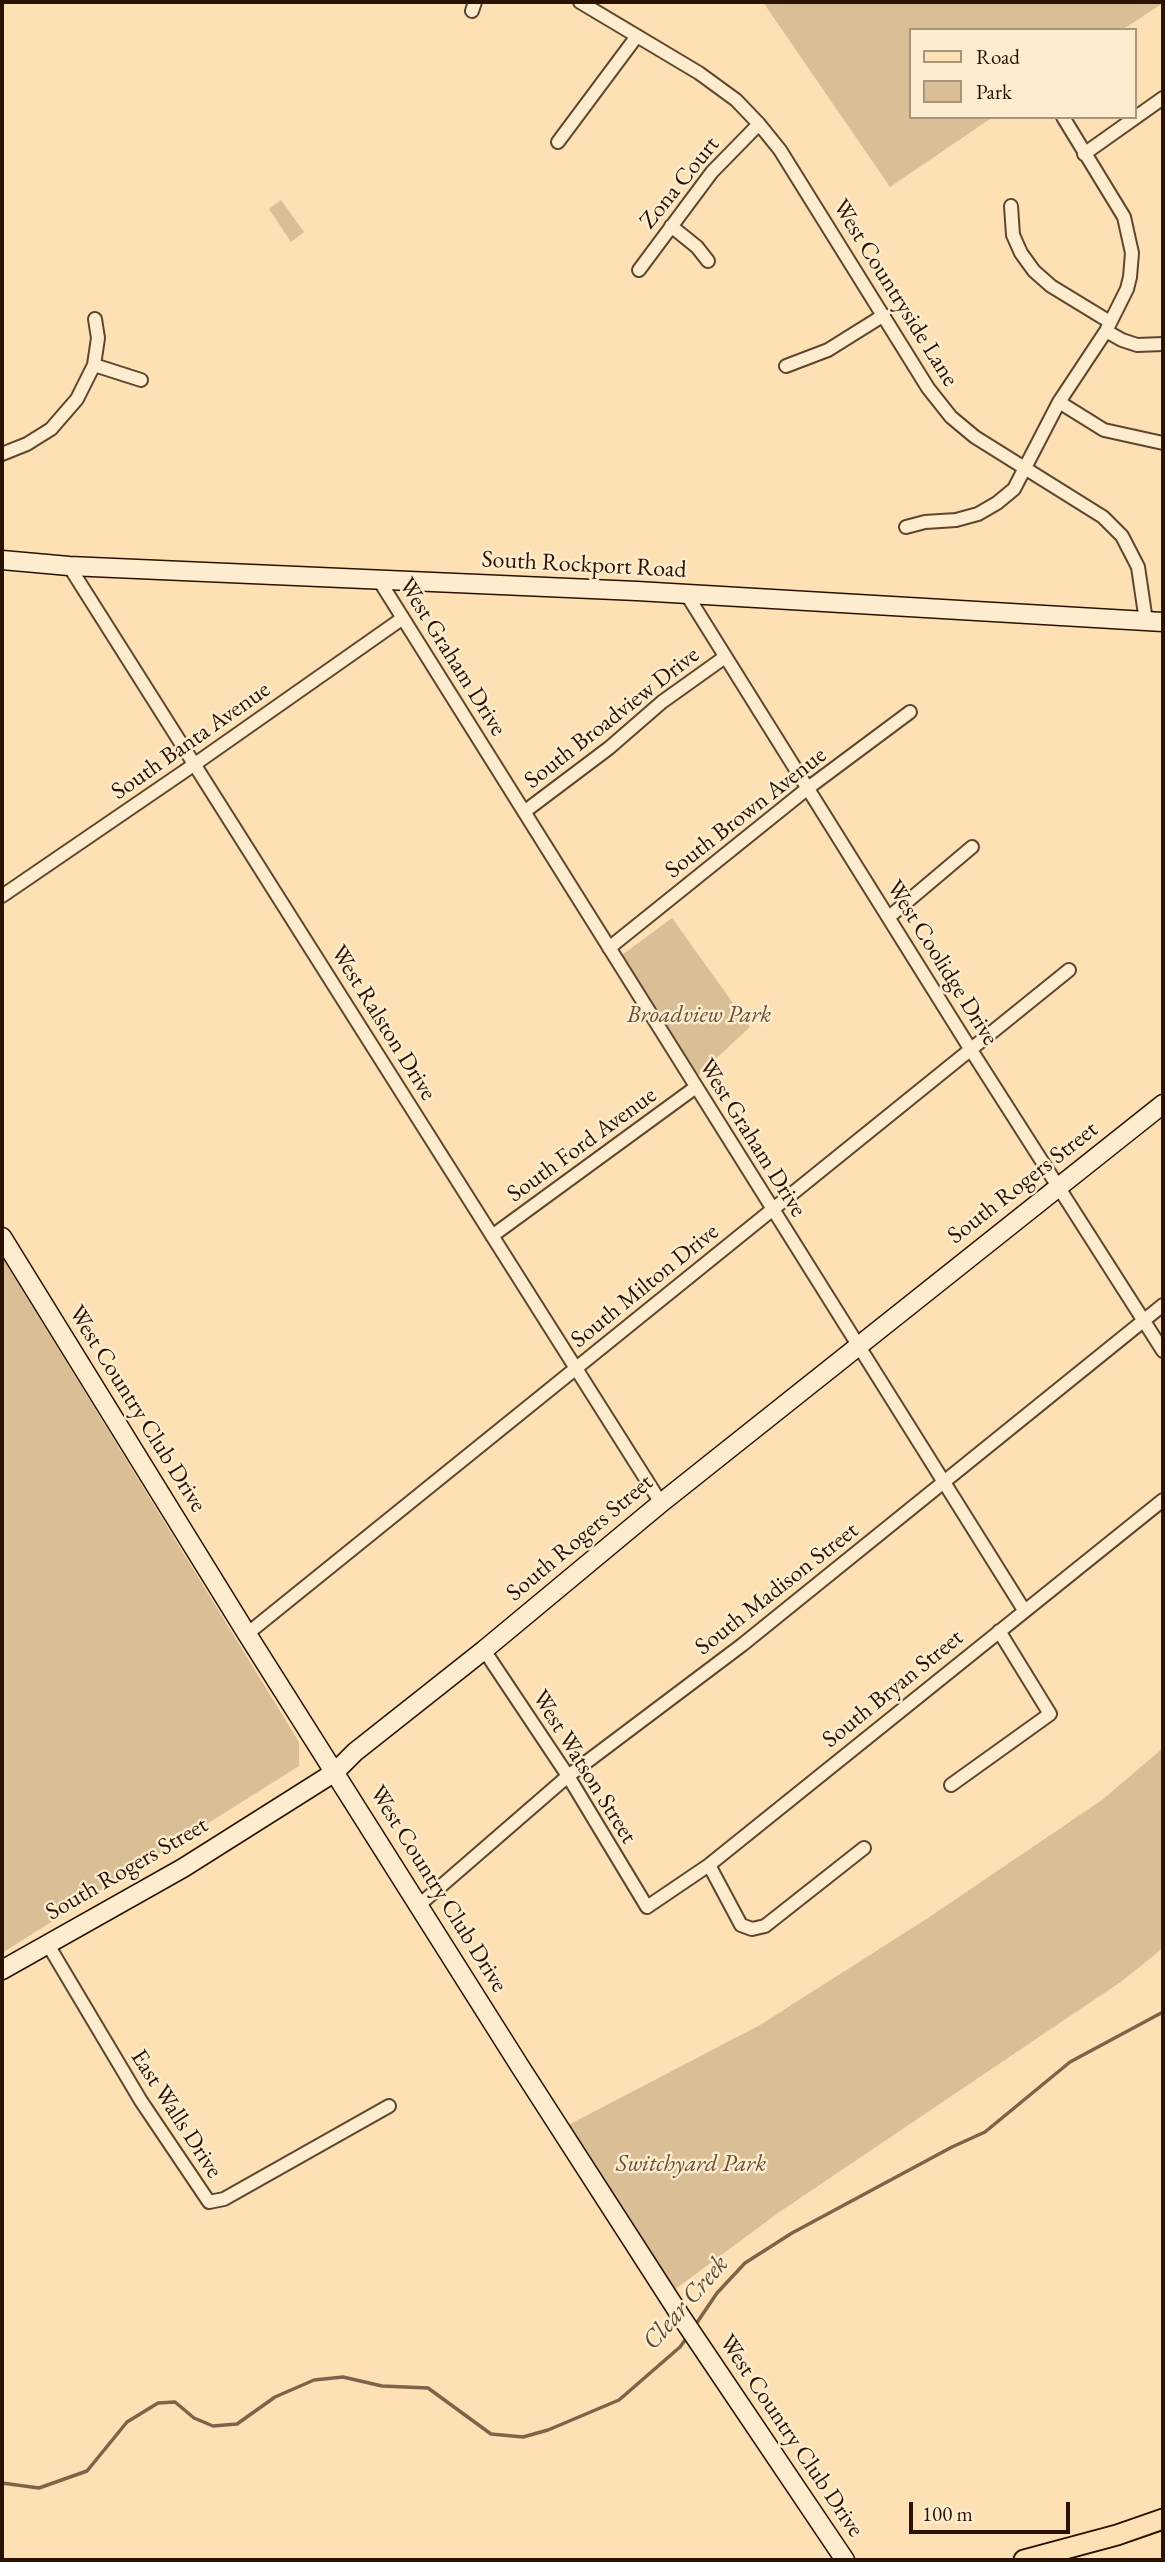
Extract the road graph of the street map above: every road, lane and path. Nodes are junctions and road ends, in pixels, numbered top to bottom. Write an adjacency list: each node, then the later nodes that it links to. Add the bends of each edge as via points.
1 (580, 2): 2 (street, West Countryside Lane)
2 (637, 36): 7 (street, West Countryside Lane, via 699,73); 8 (street)
3 (1163, 98): 4 (street)
4 (1137, 116)
5 (1064, 119): 9 (street)
6 (1133, 119): 9 (street)
7 (759, 124): 11 (street, Zona Court, via 712,172); 14 (street, West Countryside Lane)
8 (558, 142)
9 (1084, 154): 16 (street, via 1124,217 1130,242 1127,289)
10 (1011, 206): 16 (street, via 1016,243 1034,271)
11 (671, 226): 12 (street); 13 (street, Zona Court)
12 (708, 261)
13 (639, 270)
14 (884, 315): 19 (street, via 828,350); 24 (street, West Countryside Lane, via 951,417)
15 (94, 319): 18 (street, via 98,338)
16 (1108, 326): 17 (street, via 1122,340 1137,345); 21 (street)
17 (1163, 344)
18 (94, 365): 20 (street); 23 (street, via 77,399 51,429)
19 (786, 366)
20 (141, 380)
21 (1059, 402): 22 (street, via 1110,432); 24 (street)
22 (1163, 443)
23 (2, 454)
24 (1024, 467): 25 (street, via 1014,489 987,510); 31 (street, West Countryside Lane, via 1103,517 1122,536 1138,567)
25 (906, 527)
26 (2, 560): 27 (street, South Rockport Road)
27 (69, 566): 28 (street, South Rockport Road); 34 (street, West Ralston Drive)
28 (379, 580): 29 (street, South Rockport Road); 30 (street, West Graham Drive)
29 (687, 595): 31 (street, South Rockport Road); 32 (street, West Coolidge Drive)
30 (403, 618): 34 (street, South Banta Avenue); 36 (street, West Graham Drive)
31 (1154, 621)
32 (725, 657): 35 (street, West Coolidge Drive); 36 (street, South Broadview Drive)
33 (910, 712): 35 (street, South Brown Avenue)
34 (195, 764): 38 (street, South Banta Avenue); 47 (street, West Ralston Drive)
35 (808, 788): 39 (street, West Coolidge Drive); 40 (street, South Brown Avenue)
36 (524, 812): 40 (street, West Graham Drive)
37 (972, 847): 39 (street)
38 (2, 895)
39 (889, 917): 42 (street, West Coolidge Drive)
40 (609, 948): 43 (street, West Graham Drive)
41 (1069, 970): 42 (street, South Milton Drive)
42 (971, 1050): 45 (street, West Coolidge Drive); 46 (street, South Milton Drive)
43 (696, 1087): 46 (street, West Graham Drive); 47 (street, South Ford Avenue)
44 (1163, 1104): 45 (street, South Rogers Street)
45 (1058, 1186): 50 (street, West Coolidge Drive); 51 (street, South Rogers Street)
46 (772, 1209): 51 (street, West Graham Drive); 53 (street, South Milton Drive)
47 (492, 1236): 53 (street, West Ralston Drive)
48 (2, 1237): 59 (street, West Country Club Drive)
49 (1163, 1306): 50 (street, South Madison Street)
50 (1145, 1320): 52 (street, West Coolidge Drive); 54 (street, South Madison Street)
51 (858, 1346): 54 (street, West Graham Drive); 56 (street, South Rogers Street)
52 (1163, 1350)
53 (575, 1369): 56 (street, West Ralston Drive); 59 (street, South Milton Drive)
54 (944, 1482): 57 (street, West Graham Drive); 62 (street, South Madison Street, via 742,1645)
55 (1163, 1500): 57 (street, South Bryan Street)
56 (661, 1503): 60 (street, South Rogers Street)
57 (1024, 1609): 58 (street, South Bryan Street)
58 (999, 1631): 63 (street, via 1050,1714); 65 (street, South Bryan Street)
59 (247, 1634): 61 (street, West Country Club Drive)
60 (484, 1650): 61 (street, South Rogers Street); 62 (street, West Watson Street)
61 (335, 1772): 66 (street, West Country Club Drive); 68 (street, South Rogers Street, via 183,1868)
62 (568, 1776): 66 (street, South Madison Street); 67 (street, West Watson Street)
63 (951, 1785)
64 (864, 1848): 65 (street, via 765,1926 752,1929 741,1925)
65 (709, 1866): 67 (street, South Bryan Street)
66 (418, 1906): 72 (street, West Country Club Drive, via 680,2315)
67 (647, 1907)
68 (47, 1943): 69 (street, South Rogers Street); 70 (street, East Walls Drive, via 141,2101 209,2202 224,2199)
69 (2, 1970)
70 (389, 2106)
71 (1163, 2519): 73 (main road)
72 (845, 2560)
73 (1024, 2560)

